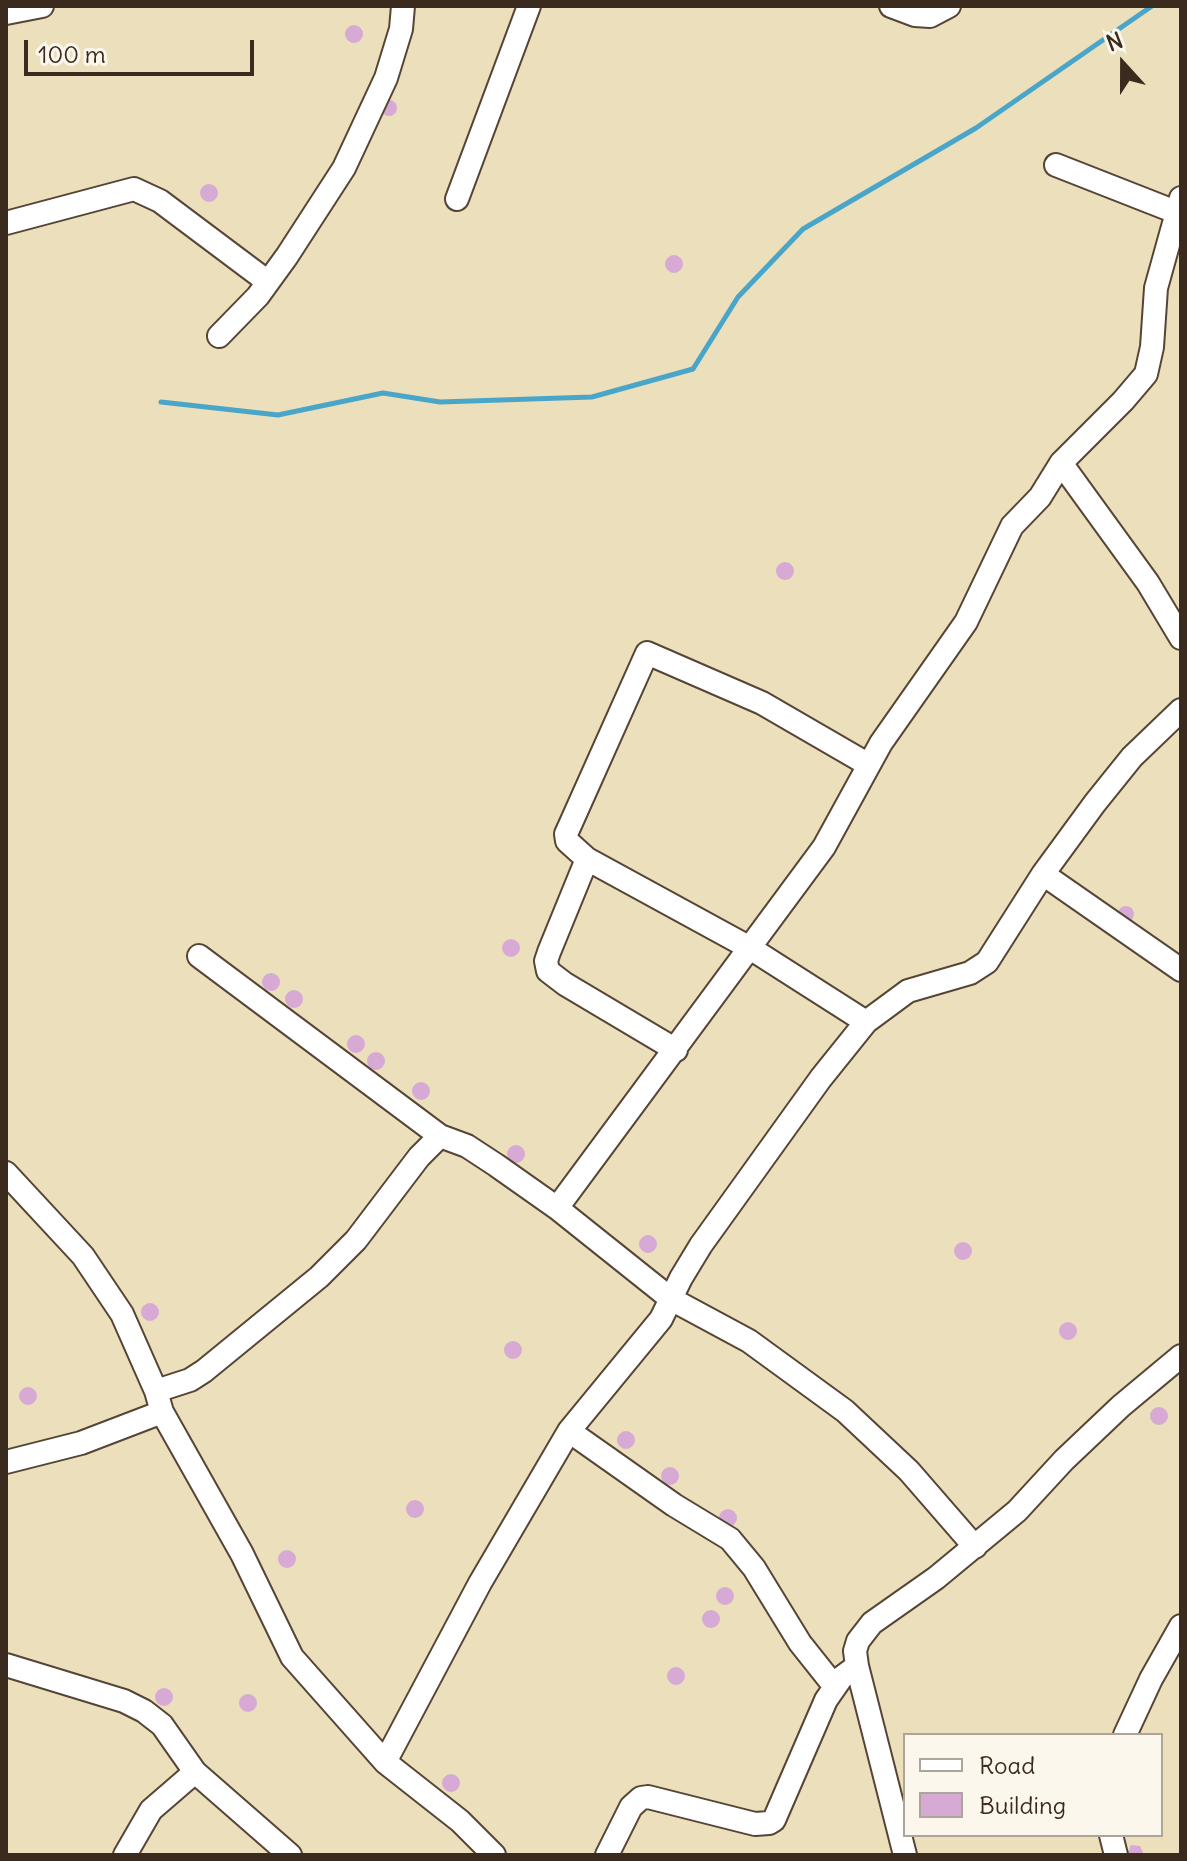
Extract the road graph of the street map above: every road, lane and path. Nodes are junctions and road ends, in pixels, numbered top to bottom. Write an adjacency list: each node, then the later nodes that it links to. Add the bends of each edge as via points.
1 (42, 6): 6 (street)
2 (403, 6): 11 (street, via 386,78 350,156)
3 (529, 6): 8 (street)
4 (891, 6): 5 (street, via 930,16)
5 (949, 6)
6 (6, 13)
7 (1056, 165): 9 (street)
8 (457, 199)
9 (1179, 208): 13 (street, via 1156,288 1146,374)
10 (6, 223): 11 (street, via 134,189 160,201)
11 (268, 282): 12 (street)
12 (219, 336)
13 (1061, 463): 14 (street); 16 (street, via 1040,497 1012,526 966,622)
14 (1181, 638)
15 (1181, 710): 18 (street, via 1132,757)
16 (869, 765): 17 (street, via 762,703 647,653 566,834 571,847); 19 (street, via 824,847)
17 (587, 859): 19 (street); 23 (street, via 549,952 548,971)
18 (1043, 874): 21 (street); 22 (street, via 981,968 908,991)
19 (750, 948): 22 (street); 23 (street)
20 (199, 956): 24 (street)
21 (1181, 970)
22 (866, 1022): 27 (street, via 701,1245)
23 (676, 1050): 26 (street)
24 (440, 1136): 26 (street, via 467,1146); 29 (street, via 319,1277)
25 (6, 1173): 29 (street, via 103,1283)
26 (557, 1208): 27 (street)
27 (671, 1299): 30 (street, via 661,1319); 32 (street, via 749,1341 845,1411 909,1471)
28 (1181, 1356): 32 (street, via 1121,1406)
29 (159, 1402): 31 (street, via 81,1443); 38 (street, via 292,1657)
30 (569, 1431): 36 (street, via 730,1539); 38 (street)
31 (6, 1462)
32 (975, 1547): 35 (street, via 872,1623 858,1641)
33 (1181, 1626): 37 (street)
34 (6, 1665): 39 (street, via 144,1711 162,1725)
35 (857, 1666): 36 (street); 44 (street)
36 (835, 1687): 43 (street, via 774,1820 755,1824 641,1798)
37 (1126, 1733)
38 (385, 1762): 42 (street)
39 (195, 1772): 40 (street, via 151,1810); 41 (street)
40 (125, 1855)
41 (290, 1855)
42 (494, 1855)
43 (607, 1855)
44 (905, 1855)

